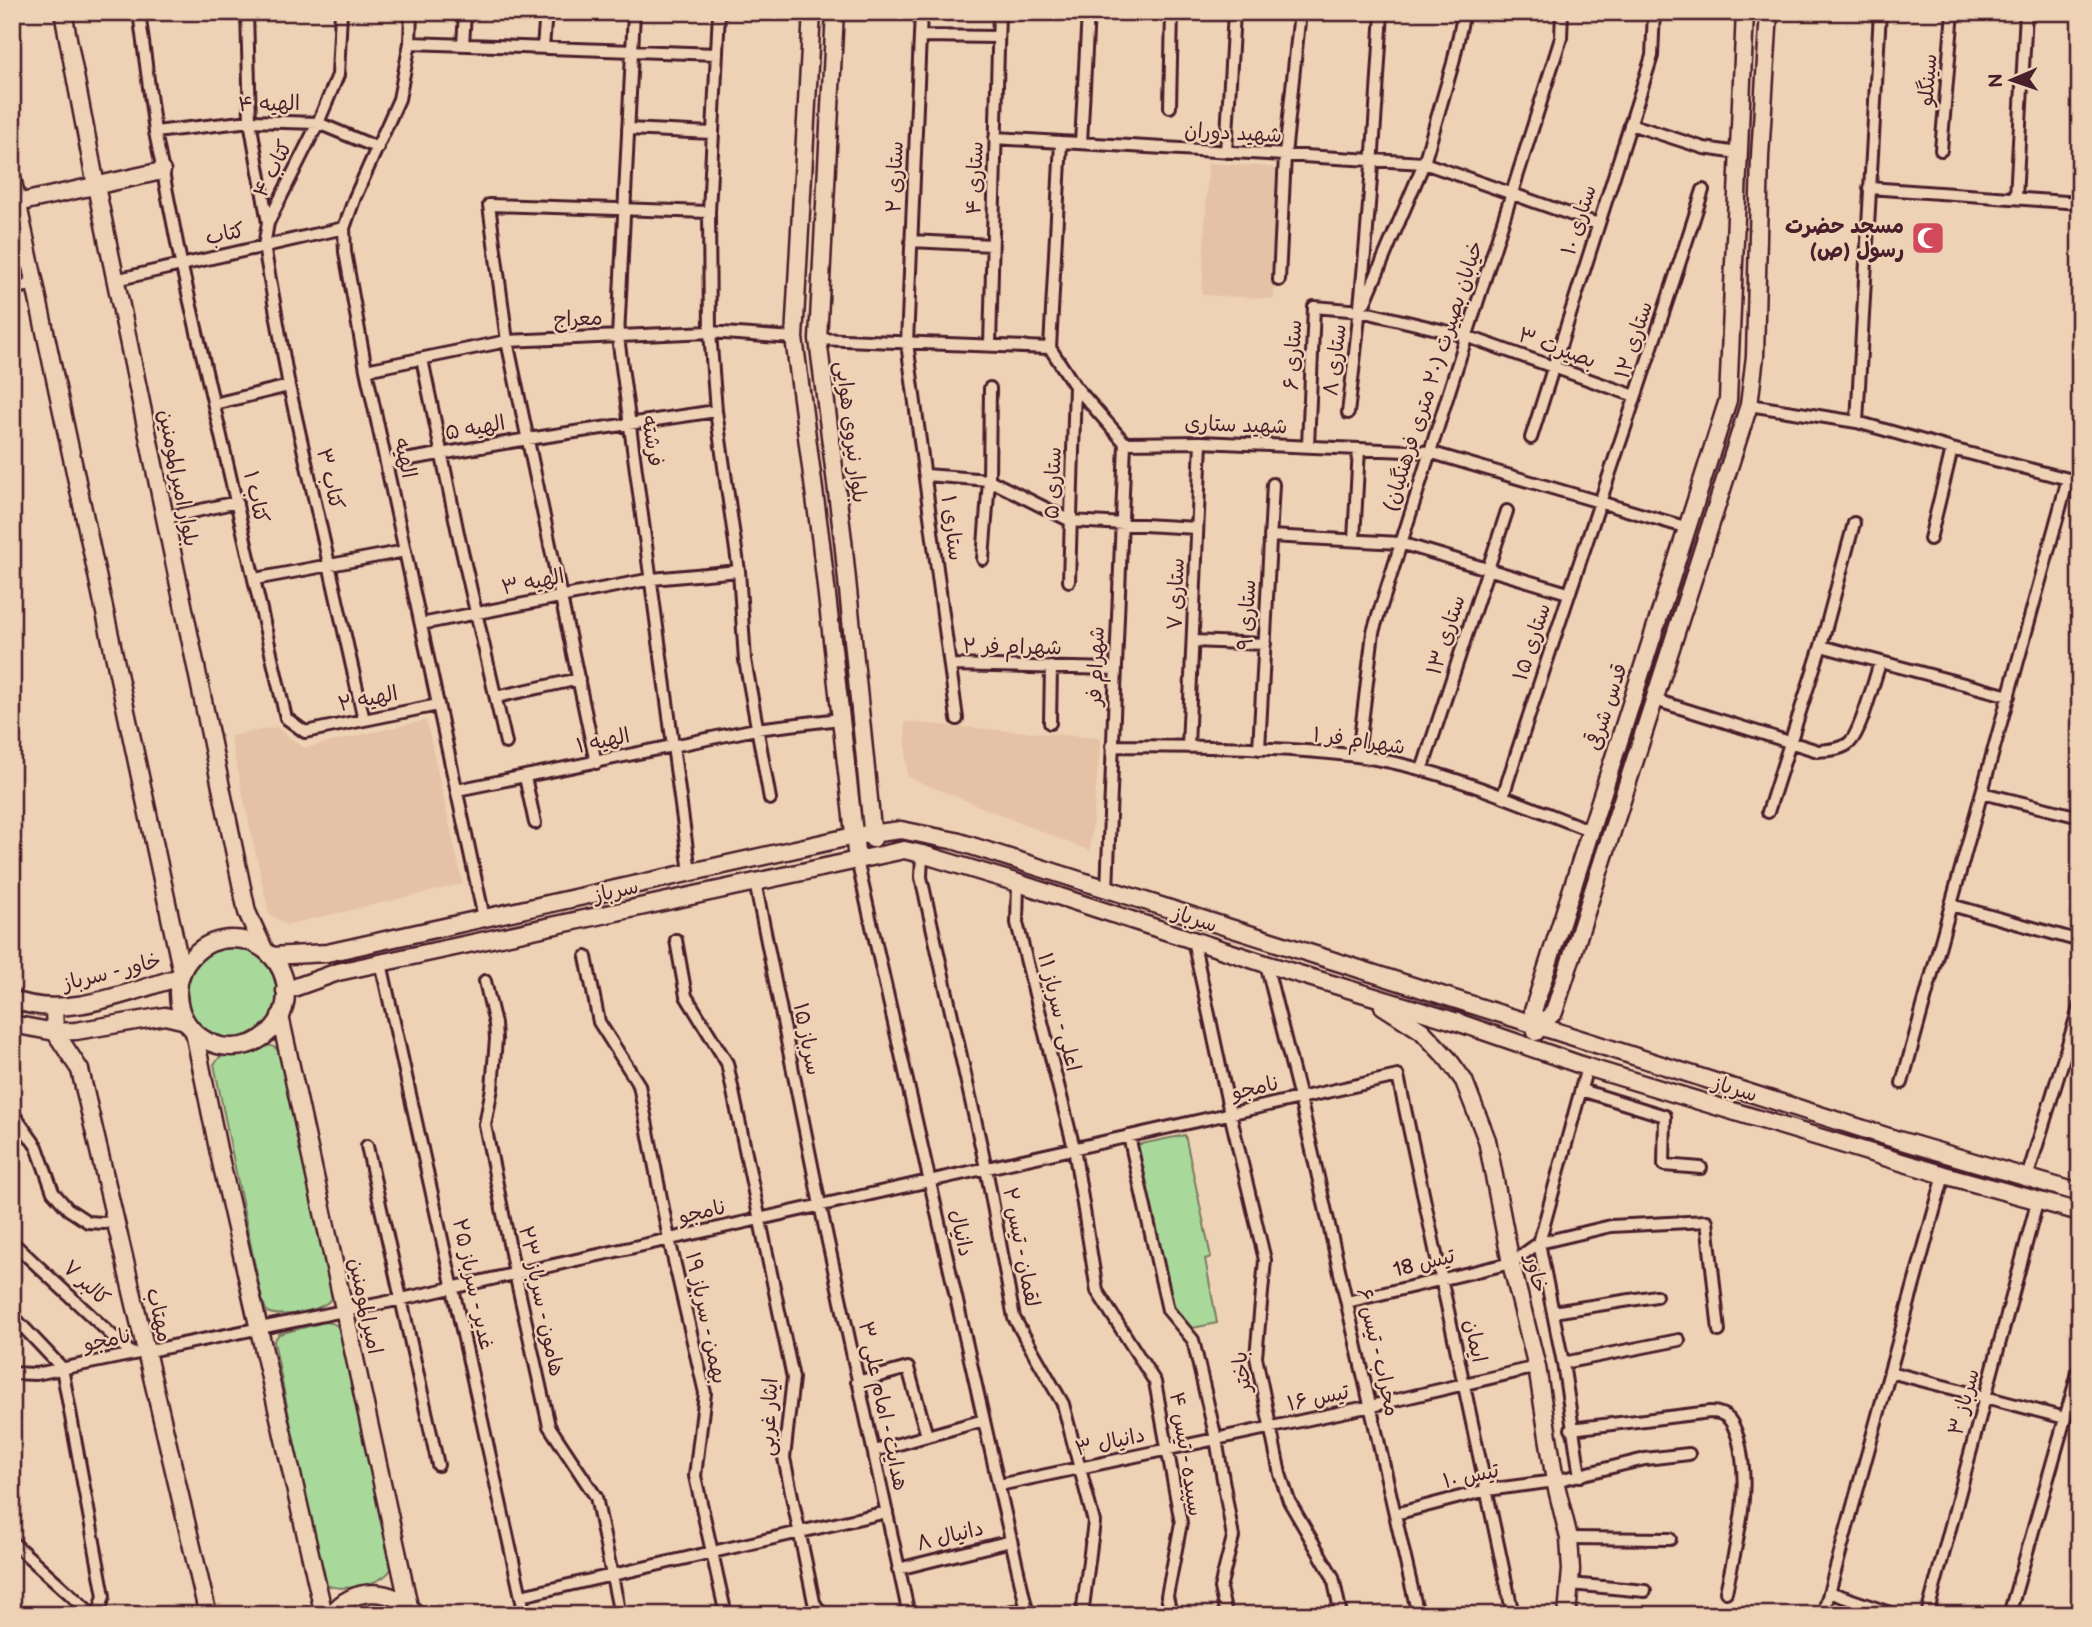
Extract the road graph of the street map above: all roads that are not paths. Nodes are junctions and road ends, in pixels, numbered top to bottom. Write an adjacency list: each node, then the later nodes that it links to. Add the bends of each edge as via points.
1 (63, 12): 53 (street, بلوار امیرالمومنین)
2 (139, 12): 39 (street, کتاب ۱)
3 (247, 12): 35 (street)
4 (341, 12): 36 (street, کتاب ۴, via 338,75)
5 (411, 12): 29 (street, الهیه)
6 (465, 12): 30 (street)
7 (546, 12): 31 (street)
8 (634, 12): 32 (street, فرشته)
9 (719, 12): 33 (street)
10 (812, 12): 78 (street, بلوار نیروی هوایی)
11 (835, 12): 79 (street, بلوار نیروی هوایی)
12 (921, 12): 27 (street, ستاری ۲)
13 (999, 12): 28 (street, ستاری ۴)
14 (1088, 12): 43 (street)
15 (1172, 12): 34 (street)
16 (1234, 12): 46 (street)
17 (1300, 12): 48 (street)
18 (1382, 12): 49 (street)
19 (1464, 12): 50 (street)
20 (1562, 12): 56 (street, خیابان بصیرت (۲۰ متری فرهنگیان), via 1561,37)
21 (1654, 12): 37 (street, ستاری ۱۰, via 1652,56)
22 (1745, 12): 47 (street, قدس شرقی)
23 (1769, 12): 93 (street, via 1755,356)
24 (1880, 12): 54 (street)
25 (1953, 12): 45 (street, سینگلو)
26 (2026, 12): 57 (street)
27 (920, 36): 28 (street); 65 (street, ستاری ۲)
28 (998, 37): 41 (street, ستاری ۴)
29 (410, 43): 30 (street); 44 (street, الهیه, via 399,99)
30 (463, 45): 31 (street)
31 (543, 47): 32 (street)
32 (632, 50): 33 (street); 38 (street, فرشته)
33 (717, 54): 40 (street)
34 (1170, 107)
35 (250, 121): 36 (street, الهیه ۴); 39 (street, الهیه ۴); 62 (street)
36 (318, 122): 44 (street, الهیه ۴); 62 (street, کتاب ۴)
37 (1630, 124): 47 (street, via 1704,148); 63 (street, ستاری ۱۰)
38 (628, 129): 40 (street); 60 (street, فرشته)
39 (155, 132): 51 (street, کتاب ۱)
40 (712, 133): 61 (street)
41 (995, 138): 42 (street, شهید دوران); 66 (street, ستاری ۴)
42 (1061, 142): 43 (street, شهید دوران); 83 (street)
43 (1081, 143): 46 (street, شهید دوران)
44 (378, 148): 64 (street, الهیه)
45 (1941, 150)
46 (1226, 152): 48 (street, شهید دوران)
47 (1738, 153): 91 (street, قدس شرقی)
48 (1285, 155): 49 (street, شهید دوران); 70 (street)
49 (1373, 160): 50 (street, شهید دوران); 74 (street)
50 (1424, 163): 56 (street, شهید دوران); 74 (street)
51 (162, 171): 53 (street); 68 (street, کتاب ۱)
52 (12, 177): 58 (street)
53 (96, 186): 58 (street); 69 (street, بلوار امیرالمومنین)
54 (1869, 188): 57 (street); 96 (street)
55 (1703, 190): 90 (street, ستاری ۱۲)
56 (1511, 194): 63 (street, شهید دوران); 76 (street, خیابان بصیرت (۲۰ متری فرهنگیان))
57 (2016, 198): 59 (street)
58 (17, 203): 71 (street)
59 (2080, 203)
60 (623, 207): 61 (street); 77 (street, فرشته); 80 (street, via 489,205)
61 (709, 212): 75 (street)
62 (268, 223): 67 (street, کتاب ۳)
63 (1598, 225): 85 (street, ستاری ۱۰)
64 (344, 228): 67 (street, کتاب); 86 (street, الهیه)
65 (911, 241): 66 (street); 81 (street, ستاری ۲)
66 (992, 245): 82 (street, ستاری ۴)
67 (264, 246): 68 (street, کتاب); 87 (street, کتاب ۳)
68 (181, 263): 69 (street, کتاب); 92 (street, کتاب ۱)
69 (115, 280): 115 (street, بلوار امیرالمومنین)
70 (1279, 281)
71 (35, 284): 72 (street); 197 (street)
72 (12, 289)
73 (1314, 307): 74 (street, بصیرت ۳); 102 (street, ستاری ۶)
74 (1361, 311): 76 (street, بصیرت ۳); 95 (street, ستاری ۸)
75 (710, 332): 77 (street, معراج); 78 (street, معراج); 94 (street)
76 (1466, 336): 85 (street, بصیرت ۳); 105 (street, خیابان بصیرت (۲۰ متری فرهنگیان))
77 (618, 337): 80 (street, معراج); 97 (street, فرشته)
78 (794, 338): 79 (street); 125 (street, بلوار نیروی هوایی)
79 (818, 339): 81 (street); 124 (street, بلوار نیروی هوایی)
80 (507, 341): 84 (street, معراج); 99 (street)
81 (907, 343): 82 (street); 108 (street, ستاری ۱)
82 (990, 345): 83 (street)
83 (1050, 348): 88 (street)
84 (422, 359): 86 (street, معراج); 106 (street)
85 (1552, 366): 90 (street, بصیرت ۳); 98 (street, ستاری ۱۰)
86 (366, 370): 107 (street, الهیه)
87 (289, 386): 92 (street); 129 (street, کتاب ۳)
88 (1075, 386): 101 (street); 116 (street, ستاری ۵)
89 (990, 388): 109 (street)
90 (1635, 396): 113 (street, ستاری ۱۲)
91 (1728, 400): 93 (street); 120 (street, قدس شرقی)
92 (214, 404): 112 (street, کتاب ۱)
93 (1749, 405): 96 (street); 136 (street)
94 (716, 411): 97 (street, الهیه ۵); 131 (street)
95 (1348, 413)
96 (1857, 422): 104 (street)
97 (631, 424): 99 (street, الهیه ۵); 133 (street, فرشته)
98 (1531, 438)
99 (528, 439): 106 (street, الهیه ۵); 138 (street)
100 (1201, 442): 101 (street, شهید ستاری); 102 (street, شهید ستاری); 119 (street, ستاری ۷)
101 (1125, 443): 118 (street, شهرام فر)
102 (1308, 446): 103 (street, شهید ستاری)
103 (1359, 449): 105 (street, شهید ستاری); 122 (street)
104 (1952, 449): 110 (street); 123 (street)
105 (1429, 452): 113 (street, شهید ستاری); 126 (street, خیابان بصیرت (۲۰ متری فرهنگیان))
106 (442, 453): 107 (street, الهیه ۵); 139 (street)
107 (387, 463): 127 (street, الهیه)
108 (926, 475): 109 (street); 145 (street, ستاری ۱)
109 (989, 480): 116 (street); 128 (street)
110 (2074, 480): 149 (street)
111 (1273, 484): 121 (street, ستاری ۹)
112 (237, 502): 115 (street); 132 (street, کتاب ۱)
113 (1600, 502): 120 (street, شهید ستاری); 137 (street, ستاری ۱۵)
114 (1507, 511): 130 (street, ستاری ۱۳)
115 (165, 518): 193 (street, بلوار امیرالمومنین, via 247,912)
116 (1071, 521): 118 (street); 135 (street, ستاری ۵)
117 (1854, 523): 143 (street)
118 (1121, 524): 119 (street); 147 (street, شهرام فر)
119 (1198, 528): 141 (street, ستاری ۷)
120 (1688, 528): 134 (street, قدس شرقی)
121 (1270, 536): 122 (street); 142 (street, ستاری ۹)
122 (1354, 539): 126 (street)
123 (1930, 539)
124 (843, 540): 125 (street); 177 (street, بلوار نیروی هوایی)
125 (821, 543): 153 (street, بلوار نیروی هوایی)
126 (1400, 543): 130 (street); 165 (street, خیابان بصیرت (۲۰ متری فرهنگیان), via 1373,632)
127 (405, 551): 129 (street); 140 (street, الهیه)
128 (983, 559)
129 (330, 566): 132 (street); 155 (street, کتاب ۳)
130 (1487, 569): 137 (street); 167 (street, ستاری ۱۳)
131 (738, 571): 133 (street, الهیه ۳); 157 (street)
132 (255, 579): 158 (street, کتاب ۱, via 286,718)
133 (652, 579): 138 (street, الهیه ۳); 161 (street, فرشته)
134 (1671, 580): 136 (street); 176 (street, قدس شرقی)
135 (1069, 581)
136 (1691, 589): 151 (street)
137 (1568, 593): 171 (street, ستاری ۱۵)
138 (561, 596): 139 (street, الهیه ۳); 148 (street)
139 (477, 613): 140 (street, الهیه ۳); 150 (street)
140 (421, 624): 152 (street, الهیه)
141 (1193, 641): 142 (street); 163 (street, ستاری ۷)
142 (1265, 644): 164 (street, ستاری ۹)
143 (1821, 646): 144 (street); 159 (street)
144 (1880, 663): 149 (street); 159 (street, via 1857,733 1849,743 1818,751)
145 (950, 665): 146 (street, شهرام فر ۲); 154 (street, ستاری ۱)
146 (1051, 667): 147 (street, شهرام فر ۲); 156 (street)
147 (1115, 668): 162 (street, شهرام فر)
148 (579, 679): 150 (street); 166 (street)
149 (2009, 696): 170 (street)
150 (496, 697): 160 (street)
151 (1655, 700): 159 (street); 207 (street, via 1553,1012)
152 (439, 705): 155 (street, الهیه ۲); 169 (street, الهیه)
153 (840, 719): 157 (street, الهیه ۱); 178 (street, بلوار نیروی هوایی)
154 (957, 719)
155 (364, 720): 158 (street, الهیه ۲)
156 (1049, 723)
157 (756, 729): 161 (street, الهیه ۱); 172 (street)
158 (305, 732)
159 (1791, 742): 173 (street)
160 (506, 743)
161 (674, 746): 166 (street, الهیه ۱); 182 (street, فرشته)
162 (1112, 746): 163 (street, شهرام فر ۱); 185 (street, شهرام فر)
163 (1188, 747): 164 (street, شهرام فر ۱)
164 (1259, 749): 165 (street, شهرام فر ۱)
165 (1358, 756): 167 (street, شهرام فر ۱)
166 (596, 763): 168 (street, الهیه ۱)
167 (1422, 770): 171 (street, شهرام فر ۱)
168 (525, 777): 169 (street, الهیه ۱); 175 (street)
169 (457, 790): 188 (street, الهیه)
170 (1982, 793): 174 (street); 186 (street)
171 (1503, 796): 176 (street, شهرام فر ۱)
172 (771, 799)
173 (1769, 812)
174 (2080, 817)
175 (536, 823)
176 (1589, 830): 207 (street, قدس شرقی, via 1533,1011)
177 (872, 832): 178 (street, سرباز); 180 (street, بلوار نیروی هوایی); 185 (street, سرباز, via 929,834)
178 (854, 835): 181 (street, بلوار نیروی هوایی); 182 (street, سرباز)
179 (922, 853): 180 (street, سرباز, via 904,850); 184 (street, سرباز); 226 (street, لقمان - تیس ۲, via 921,877)
180 (876, 856): 181 (street, سرباز)
181 (857, 859): 183 (street, سرباز); 230 (street, دانیال)
182 (690, 872): 188 (street, سرباز)
183 (755, 881): 189 (street, سرباز); 233 (street, سرباز ۱۵)
184 (1018, 883): 187 (street, سرباز); 224 (street, اعلی - سرباز ۱۱, via 1017,923)
185 (1107, 890): 187 (street); 207 (street, سرباز)
186 (1951, 905): 192 (street); 216 (street)
187 (1099, 909): 191 (street, سرباز)
188 (484, 918): 189 (street); 193 (street, سرباز, via 327,953)
189 (490, 940): 195 (street, سرباز)
190 (676, 940): 235 (street, ایثار غربی, via 686,996 727,1063)
191 (1193, 940): 196 (street, سرباز); 220 (street, باختر)
192 (2080, 941)
193 (268, 953): 197 (street, via 250,942 217,941 190,959); 199 (street, via 284,978)
194 (586, 957): 237 (street, بهمن - سرباز ۱۹, via 599,1022 639,1085)
195 (381, 963): 199 (street, سرباز); 243 (street, غدیر - سرباز ۲۵)
196 (1266, 964): 200 (street, سرباز); 218 (street, محراب - تیس ۶)
197 (181, 975): 203 (street, خاور - سرباز, via 74,1007); 208 (street, via 178,1000)
198 (485, 981): 241 (street, هامون - سرباز ۲۳, via 496,1039 485,1125)
199 (285, 991): 204 (street)
200 (1362, 994): 205 (street, سرباز); 211 (street, خاور, via 1422,1031)
201 (12, 999): 203 (street, خاور - سرباز)
202 (2080, 1005): 212 (street)
203 (54, 1007): 209 (street)
204 (280, 1016): 208 (street, via 265,1034 243,1045 209,1042); 247 (street, امیرالمومنین)
205 (1457, 1022): 210 (street, سرباز); 211 (street, via 1439,1026 1436,1037)
206 (12, 1024): 209 (street)
207 (1539, 1026): 210 (street); 222 (street, سرباز)
208 (190, 1027): 209 (street, via 165,1016); 250 (street)
209 (55, 1032): 236 (street, مهتاب, via 80,1070)
210 (1530, 1047): 214 (street, سرباز)
211 (1441, 1051): 240 (street, خاور, via 1464,1081 1487,1140)
212 (2066, 1053): 213 (street); 229 (street)
213 (2080, 1056)
214 (1587, 1067): 217 (street); 225 (street, سرباز)
215 (1398, 1076): 218 (street, نامجو); 242 (street, ایمان)
216 (1902, 1083)
217 (1581, 1090): 227 (street, via 1665,1116 1664,1165); 239 (street)
218 (1300, 1098): 220 (street, نامجو); 246 (street, محراب - تیس ۶)
219 (12, 1112): 236 (street, via 37,1147 52,1192 88,1222)
220 (1230, 1113): 221 (street, نامجو); 266 (street, باختر, via 1265,1260 1256,1357)
221 (1129, 1136): 224 (street, نامجو); 269 (street, via 1167,1310 1193,1340)
222 (1895, 1139): 225 (street); 229 (street, سرباز)
223 (367, 1146): 245 (street)
224 (1073, 1148): 226 (street, نامجو); 270 (street, سپیده - تیس ۴, via 1097,1291 1154,1382)
225 (1887, 1157): 228 (street, سرباز)
226 (986, 1168): 230 (street, نامجو); 274 (street, لقمان - تیس ۲, via 1014,1318 1062,1404)
227 (1701, 1168)
228 (1944, 1175): 232 (street, سرباز); 259 (street)
229 (2027, 1178): 231 (street, سرباز)
230 (930, 1181): 233 (street, نامجو); 265 (street, دانیال)
231 (2080, 1193)
232 (2038, 1199): 234 (street, سرباز); 262 (street, سرباز ۳)
233 (820, 1205): 235 (street, نامجو); 260 (street, هدایت - امام علی ۳)
234 (2080, 1212)
235 (758, 1219): 237 (street, نامجو); 281 (street, ایثار غربی, via 793,1378 784,1458)
236 (115, 1221): 253 (street, مهتاب)
237 (669, 1239): 241 (street, نامجو); 286 (street, بهمن - سرباز ۱۹, via 705,1393 695,1476)
238 (12, 1242): 253 (street, کالبر ۷)
239 (1539, 1242): 240 (street); 248 (street); 251 (street, via 1611,1226 1707,1221)
240 (1511, 1263): 242 (street, تیس 18); 256 (street, خاور)
241 (515, 1273): 243 (street, نامجو); 288 (street, هامون - سرباز ۲۳, via 549,1426 596,1497)
242 (1441, 1278): 246 (street, تیس 18); 261 (street, ایمان)
243 (454, 1287): 245 (street, نامجو); 293 (street, غدیر - سرباز ۲۵)
244 (1656, 1296): 248 (street)
245 (402, 1299): 247 (street, نامجو); 273 (street)
246 (1347, 1303): 263 (street, محراب - تیس ۶)
247 (345, 1312): 250 (street, نامجو); 294 (street, امیرالمومنین)
248 (1553, 1312): 254 (street)
249 (12, 1315): 257 (street)
250 (258, 1330): 253 (street, نامجو); 298 (street)
251 (1718, 1331)
252 (1679, 1340): 254 (street)
253 (139, 1353): 257 (street, نامجو); 297 (street, مهتاب)
254 (1563, 1363): 267 (street)
255 (2080, 1366): 264 (street)
256 (1536, 1367): 261 (street, تیس ۱۶); 276 (street, خاور)
257 (62, 1368): 258 (street, نامجو); 296 (street, via 104,1596)
258 (12, 1373)
259 (1890, 1373): 262 (street); 292 (street)
260 (857, 1382): 268 (street, via 908,1368); 271 (street, هدایت - امام علی ۳)
261 (1464, 1383): 263 (street, تیس ۱۶); 278 (street, ایمان)
262 (1985, 1398): 264 (street); 315 (street, سرباز ۳)
263 (1371, 1406): 266 (street, تیس ۱۶); 280 (street, محراب - تیس ۶)
264 (2065, 1418): 316 (street)
265 (984, 1420): 268 (street); 277 (street, دانیال)
266 (1271, 1428): 269 (street, دانیال ۳); 309 (street, باختر, via 1283,1485 1333,1577)
267 (1571, 1429): 275 (street); 291 (street, via 1710,1412 1727,1416 1741,1448 1745,1484)
268 (926, 1436): 271 (street)
269 (1216, 1439): 270 (street, دانیال ۳); 308 (street, via 1233,1537 1220,1588)
270 (1167, 1449): 274 (street, دانیال ۳); 307 (street, سپیده - تیس ۴, via 1181,1523 1167,1596)
271 (873, 1451): 279 (street, هدایت - امام علی ۳)
272 (1689, 1454): 275 (street, تیس ۱۰, via 1645,1459)
273 (438, 1465)
274 (1080, 1468): 277 (street, دانیال ۳); 306 (street, لقمان - تیس ۲, via 1094,1522)
275 (1580, 1476): 276 (street, تیس ۱۰)
276 (1555, 1481): 278 (street, تیس ۱۰); 282 (street, خاور)
277 (999, 1485): 284 (street, دانیال)
278 (1487, 1490): 280 (street, تیس ۱۰); 311 (street, ایمان)
279 (887, 1512): 281 (street); 287 (street, هدایت - امام علی ۳)
280 (1395, 1514): 310 (street, محراب - تیس ۶)
281 (800, 1532): 286 (street); 303 (street, ایثار غربی, via 814,1602)
282 (1569, 1538): 283 (street); 289 (street, خاور)
283 (1670, 1539)
284 (1011, 1541): 287 (street, دانیال ۸); 295 (street, دانیال)
285 (12, 1542): 296 (street)
286 (712, 1552): 288 (street); 302 (street, بهمن - سرباز ۱۹)
287 (898, 1569): 304 (street, هدایت - امام علی ۳)
288 (612, 1575): 293 (street); 301 (street, هامون - سرباز ۲۳)
289 (1571, 1584): 290 (street); 312 (street, خاور)
290 (1645, 1591)
291 (1726, 1592)
292 (1829, 1592): 313 (street); 314 (street)
293 (522, 1596): 300 (street, غدیر - سرباز ۲۵)
294 (413, 1610): 299 (street, via 387,1594 362,1594)
295 (1028, 1611): 305 (street)
296 (95, 1615)
297 (208, 1615)
298 (324, 1615)
299 (331, 1615)
300 (526, 1615)
301 (620, 1615)
302 (726, 1615)
303 (822, 1615)
304 (909, 1615)
305 (993, 1615)
306 (1082, 1615)
307 (1171, 1615)
308 (1226, 1615)
309 (1341, 1615)
310 (1418, 1615)
311 (1513, 1615)
312 (1567, 1615)
313 (1823, 1615)
314 (1896, 1615)
315 (1927, 1615)
316 (2009, 1615)

